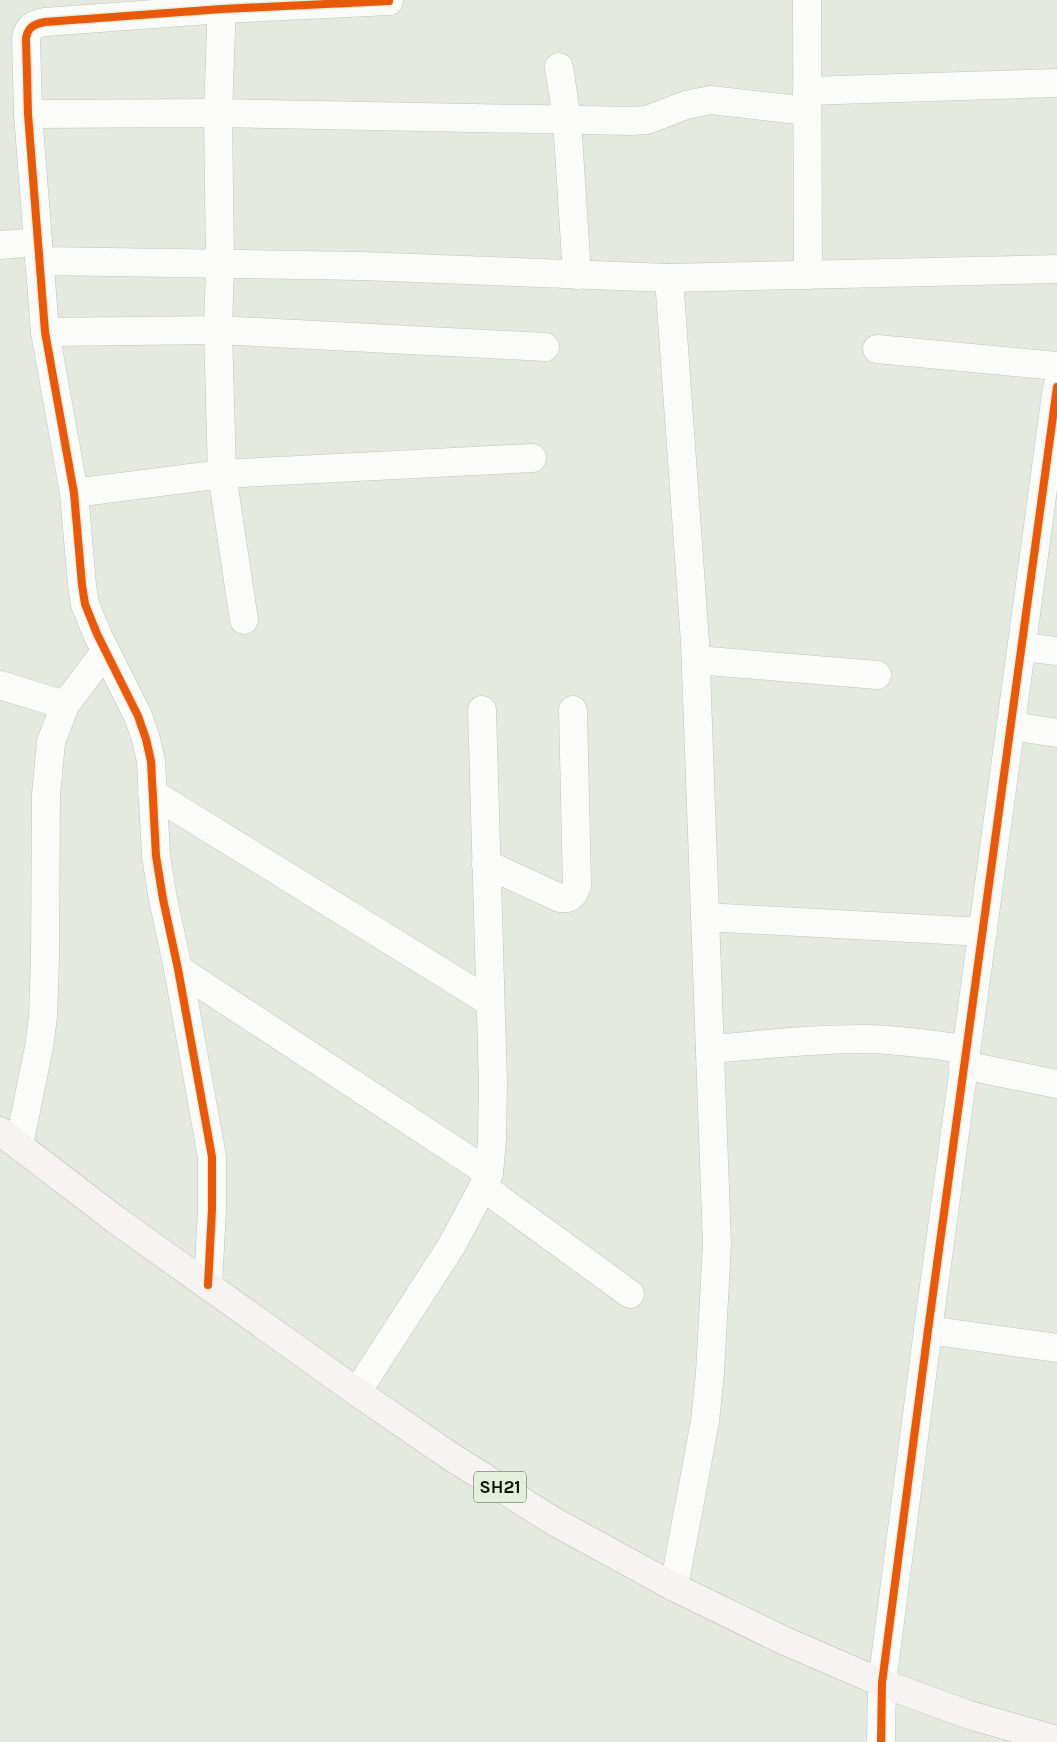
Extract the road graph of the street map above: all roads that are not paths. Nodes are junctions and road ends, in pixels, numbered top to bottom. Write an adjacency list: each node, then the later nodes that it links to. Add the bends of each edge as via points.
1 (807, 0): 6 (street)
2 (389, 1): 3 (street)
3 (222, 5): 7 (street); 8 (street, via 36,24 27,32 26,38)
4 (559, 67): 9 (street)
5 (1057, 83): 6 (street)
6 (807, 101): 9 (street, via 711,100 686,105 647,120); 15 (street)
7 (218, 113): 8 (street); 9 (street); 12 (street)
8 (28, 114): 11 (street)
9 (567, 120): 14 (street)
10 (0, 245): 11 (street)
11 (39, 252): 12 (street); 18 (street)
12 (220, 264): 14 (street); 17 (street)
13 (1057, 270): 15 (street)
14 (577, 275): 16 (street)
15 (808, 275): 16 (street)
16 (669, 278): 31 (street)
17 (218, 330): 18 (street); 19 (street); 24 (street)
18 (45, 332): 26 (street)
19 (545, 347)
20 (877, 349): 21 (street)
21 (1057, 366)
22 (1057, 387): 25 (street)
23 (532, 458): 24 (street)
24 (222, 474): 26 (street); 27 (street)
25 (1050, 484): 28 (street)
26 (74, 493): 30 (street, via 82,585 86,604)
27 (244, 620)
28 (1022, 647): 29 (street); 37 (street)
29 (1057, 651)
30 (106, 652): 34 (street); 39 (street, via 146,739 151,761)
31 (696, 660): 32 (street); 41 (street)
32 (877, 675)
33 (0, 686): 34 (street)
34 (64, 705): 48 (street, via 51,742 46,795 43,1017 39,1046)
35 (482, 710): 40 (street)
36 (573, 710): 40 (street, via 575,891 568,898 560,898)
37 (1011, 726): 38 (street); 42 (street)
38 (1057, 733)
39 (152, 793): 43 (street, via 156,856); 44 (street)
40 (486, 864): 44 (street)
41 (705, 917): 42 (street); 45 (street)
42 (983, 932): 46 (street)
43 (178, 969): 49 (street); 50 (street, via 212,1156)
44 (490, 1002): 49 (street, via 492,1131)
45 (710, 1049): 46 (street, via 869,1039 909,1042); 55 (street, via 717,1244 710,1373 700,1456)
46 (964, 1057): 47 (street); 52 (street)
47 (1057, 1084)
48 (9, 1138): 50 (main road, SH21)
49 (486, 1180): 51 (street); 54 (street, via 452,1245)
50 (208, 1285): 54 (main road, SH21)
51 (630, 1294)
52 (928, 1330): 53 (street); 56 (street)
53 (1057, 1348)
54 (357, 1392): 55 (main road, SH21, via 547,1517)
55 (674, 1588): 56 (main road, SH21)
56 (882, 1683): 57 (main road, SH21, via 969,1715); 58 (street)
57 (1054, 1740)
58 (881, 1742)

